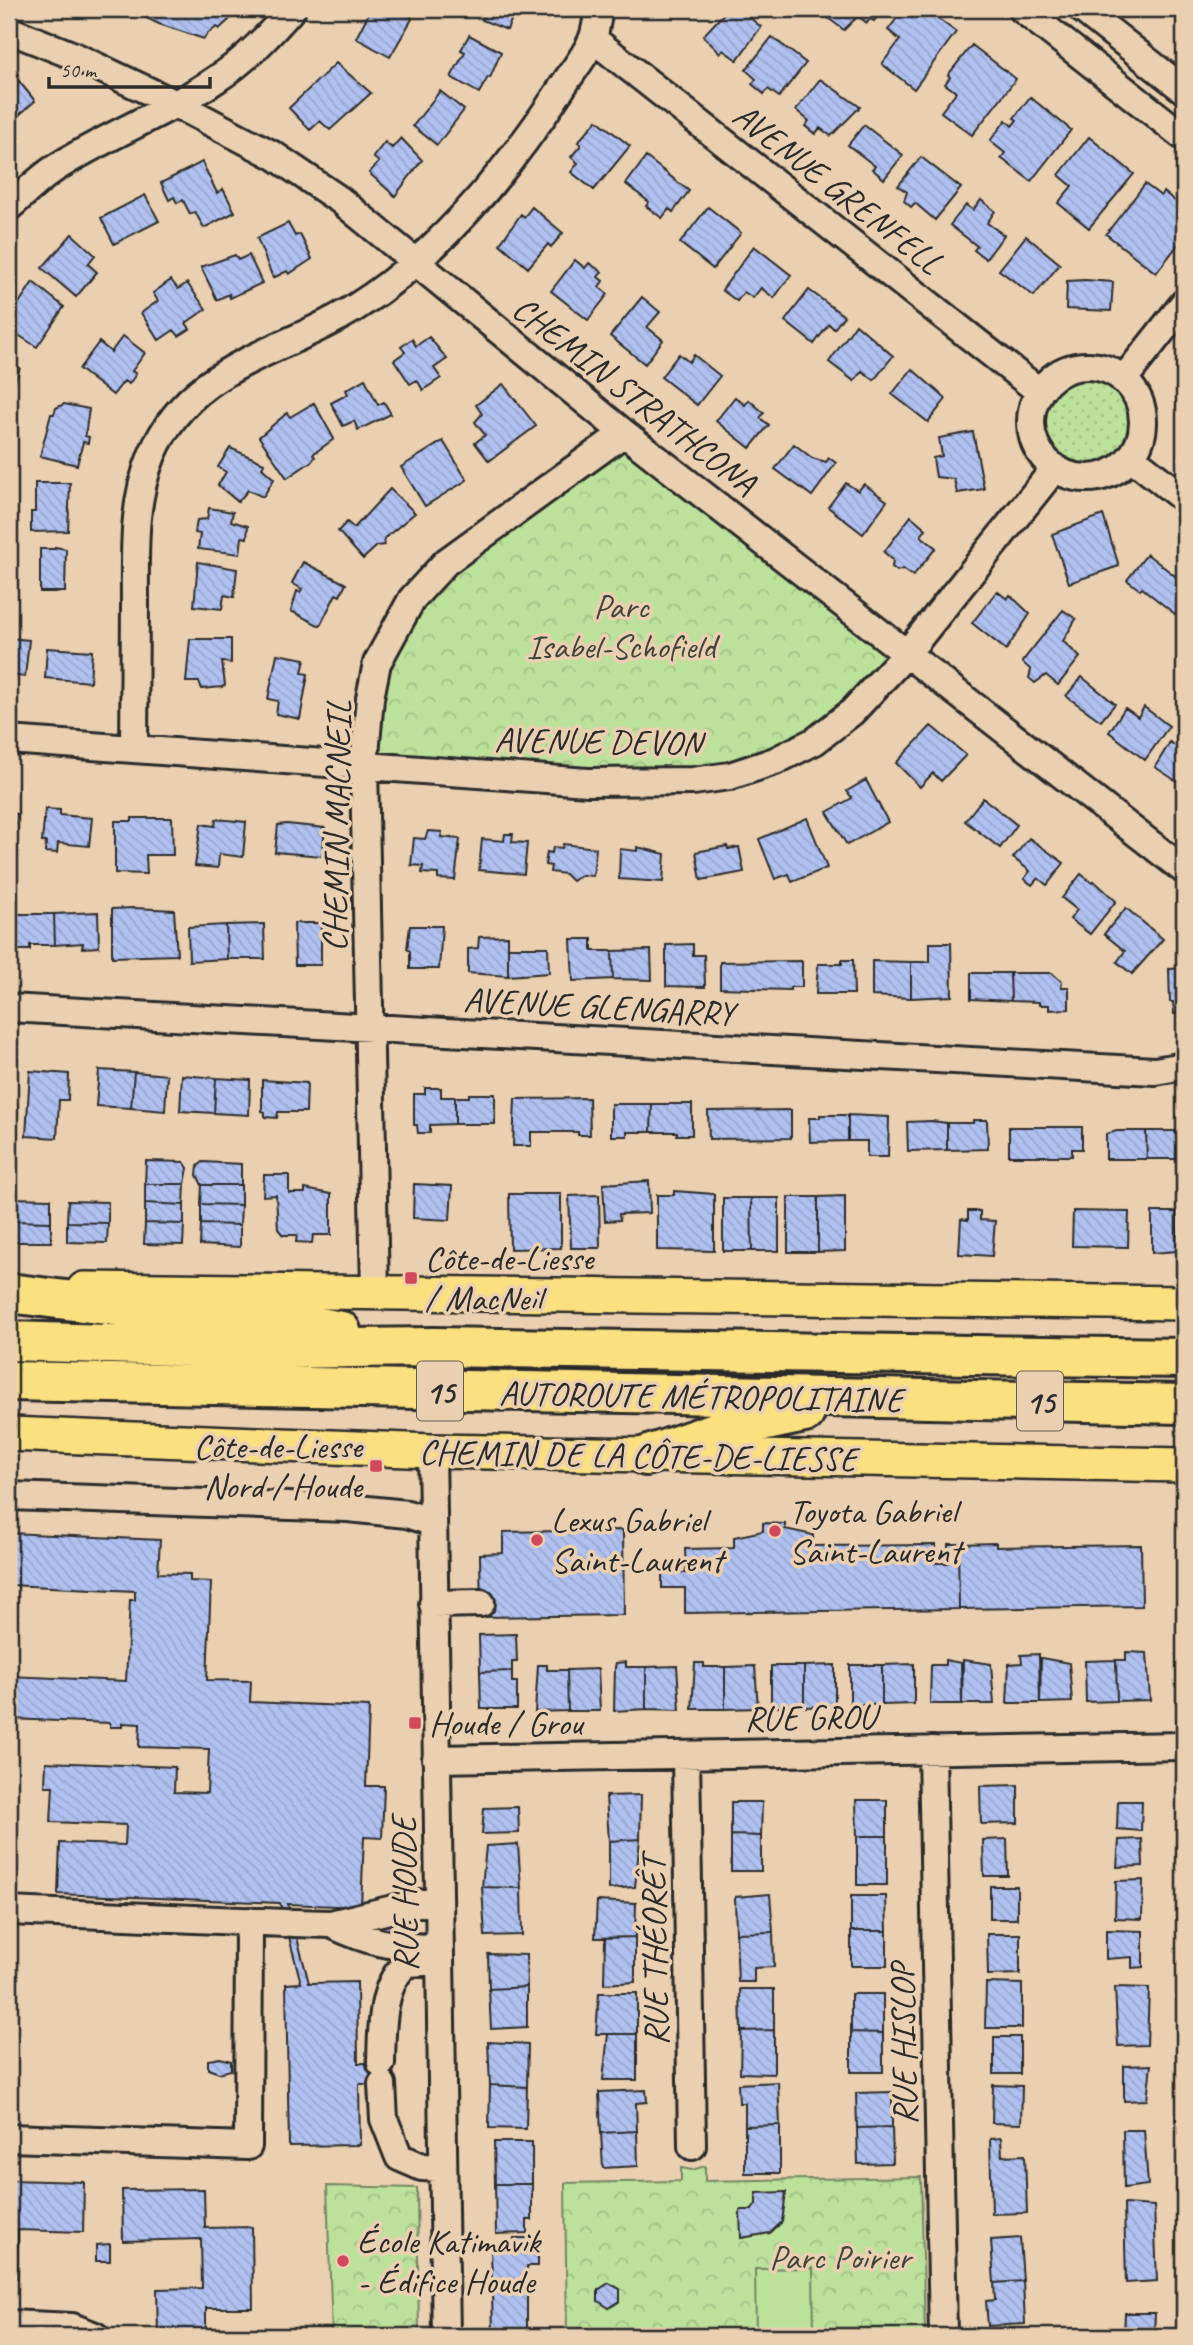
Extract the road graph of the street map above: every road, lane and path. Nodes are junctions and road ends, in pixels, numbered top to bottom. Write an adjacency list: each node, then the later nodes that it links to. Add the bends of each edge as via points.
1 (292, 9): 8 (street, via 220,77)
2 (599, 9): 6 (street)
3 (1022, 9): 9 (street)
4 (1082, 9): 7 (street)
5 (9, 30): 8 (street, CHEMIN STRATHCONA)
6 (593, 39): 11 (street, via 499,176); 14 (street, AVENUE GRENFELL)
7 (1184, 90)
8 (176, 104): 10 (street, via 51,170); 11 (street, CHEMIN STRATHCONA, via 275,156 340,200)
9 (1184, 137)
10 (9, 207)
11 (414, 264): 15 (street, CHEMIN STRATHCONA); 21 (street, via 357,307 236,365 204,386 172,418 152,455 140,494 135,538)
12 (1184, 303): 13 (street)
13 (1123, 380): 14 (street, via 1101,368 1080,367 1056,376); 16 (street, via 1142,411 1142,435)
14 (1040, 393): 17 (street, via 1031,418 1032,433)
15 (624, 433): 19 (street, CHEMIN STRATHCONA); 22 (street, CHEMIN MACNEIL, via 446,562 412,598 377,663)
16 (1131, 457): 17 (street, via 1119,469 1090,478); 18 (street)
17 (1055, 468): 19 (street, AVENUE DEVON)
18 (1184, 499)
19 (907, 653): 22 (street, AVENUE DEVON, via 852,712 815,741 730,776 588,782); 23 (street, CHEMIN STRATHCONA)
20 (9, 740): 21 (street, AVENUE DEVON)
21 (134, 749): 22 (street, AVENUE DEVON)
22 (364, 766): 25 (street, CHEMIN MACNEIL)
23 (1184, 870)
24 (9, 1009): 25 (street, AVENUE GLENGARRY)
25 (372, 1028): 26 (street, AVENUE GLENGARRY, via 1155,1071); 28 (street, CHEMIN MACNEIL)
26 (1184, 1066)
27 (9, 1292): 28 (main road, via 194,1288); 31 (highway, via 155,1311 269,1318)
28 (375, 1292): 29 (main road)
29 (1184, 1303)
30 (9, 1341): 31 (highway, AUTOROUTE MÉTROPOLITAINE / 15, via 269,1349)
31 (433, 1347): 32 (highway, AUTOROUTE MÉTROPOLITAINE / 15)
32 (1184, 1358)
33 (9, 1381): 34 (highway, AUTOROUTE MÉTROPOLITAINE / 15)
34 (872, 1398): 35 (highway, AUTOROUTE MÉTROPOLITAINE / 15); 38 (highway, via 718,1431)
35 (1184, 1404)
36 (9, 1434): 37 (main road, CHEMIN DE LA CÔTE-DE-LIESSE)
37 (432, 1451): 38 (main road, CHEMIN DE LA CÔTE-DE-LIESSE); 41 (street, RUE HOUDE)
38 (646, 1456): 39 (main road, CHEMIN DE LA CÔTE-DE-LIESSE)
39 (1184, 1465)
40 (9, 1496): 41 (street, via 348,1508 407,1514)
41 (432, 1522): 43 (street, RUE HOUDE)
42 (481, 1603): 43 (street)
43 (433, 1604): 47 (street, RUE HOUDE)
44 (1184, 1745): 45 (street, RUE GROU)
45 (932, 1750): 46 (street, RUE GROU); 59 (street, RUE HISLOP)
46 (686, 1755): 47 (street, RUE GROU); 54 (street, RUE THÉORÊT)
47 (436, 1759): 48 (street, RUE HOUDE)
48 (439, 1903): 51 (street, via 418,1903); 52 (street, RUE HOUDE)
49 (9, 1911): 50 (street)
50 (249, 1921): 51 (street); 53 (street, via 248,2146)
51 (331, 1924): 52 (street, via 365,1940)
52 (440, 1955): 55 (street, RUE HOUDE); 55 (street, via 408,1963 395,1977 380,2034 384,2119 399,2157 422,2167)
53 (9, 2137)
54 (692, 2146)
55 (443, 2168): 58 (street, RUE HOUDE)
56 (9, 2324): 57 (street, via 72,2327)
57 (95, 2336)
58 (446, 2336)
59 (943, 2336)

